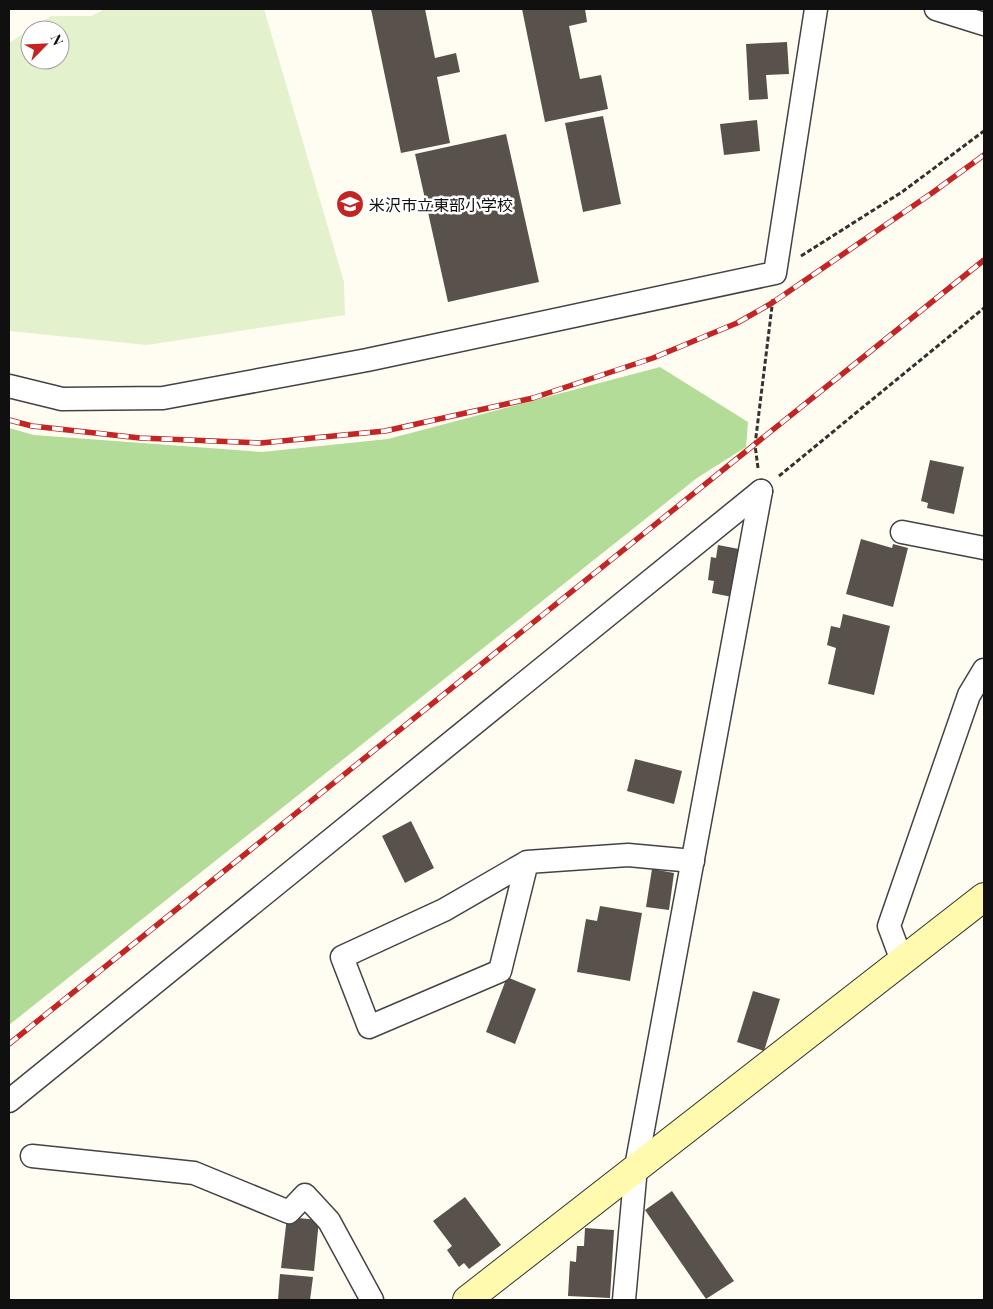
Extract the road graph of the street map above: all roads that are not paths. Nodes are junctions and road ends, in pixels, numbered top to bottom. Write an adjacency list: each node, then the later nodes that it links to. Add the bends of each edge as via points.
1 (816, 9): 4 (street, via 775,273 367,360 163,398 62,399)
2 (936, 9): 3 (street)
3 (984, 24)
4 (9, 386)
5 (902, 532): 6 (street)
6 (984, 548)
7 (984, 670): 11 (street, via 969,696 890,926)
8 (693, 861): 9 (street, via 628,855); 12 (street, via 762,491); 14 (street)
9 (526, 862): 9 (street, via 500,971 369,1027 342,957 444,910)
10 (984, 897): 11 (street)
11 (902, 961): 14 (street)
12 (9, 1101)
13 (32, 1156): 15 (street, via 194,1173 288,1212 305,1195 329,1221)
14 (636, 1168): 16 (street); 17 (street)
15 (372, 1300)
16 (467, 1300)
17 (624, 1300)

